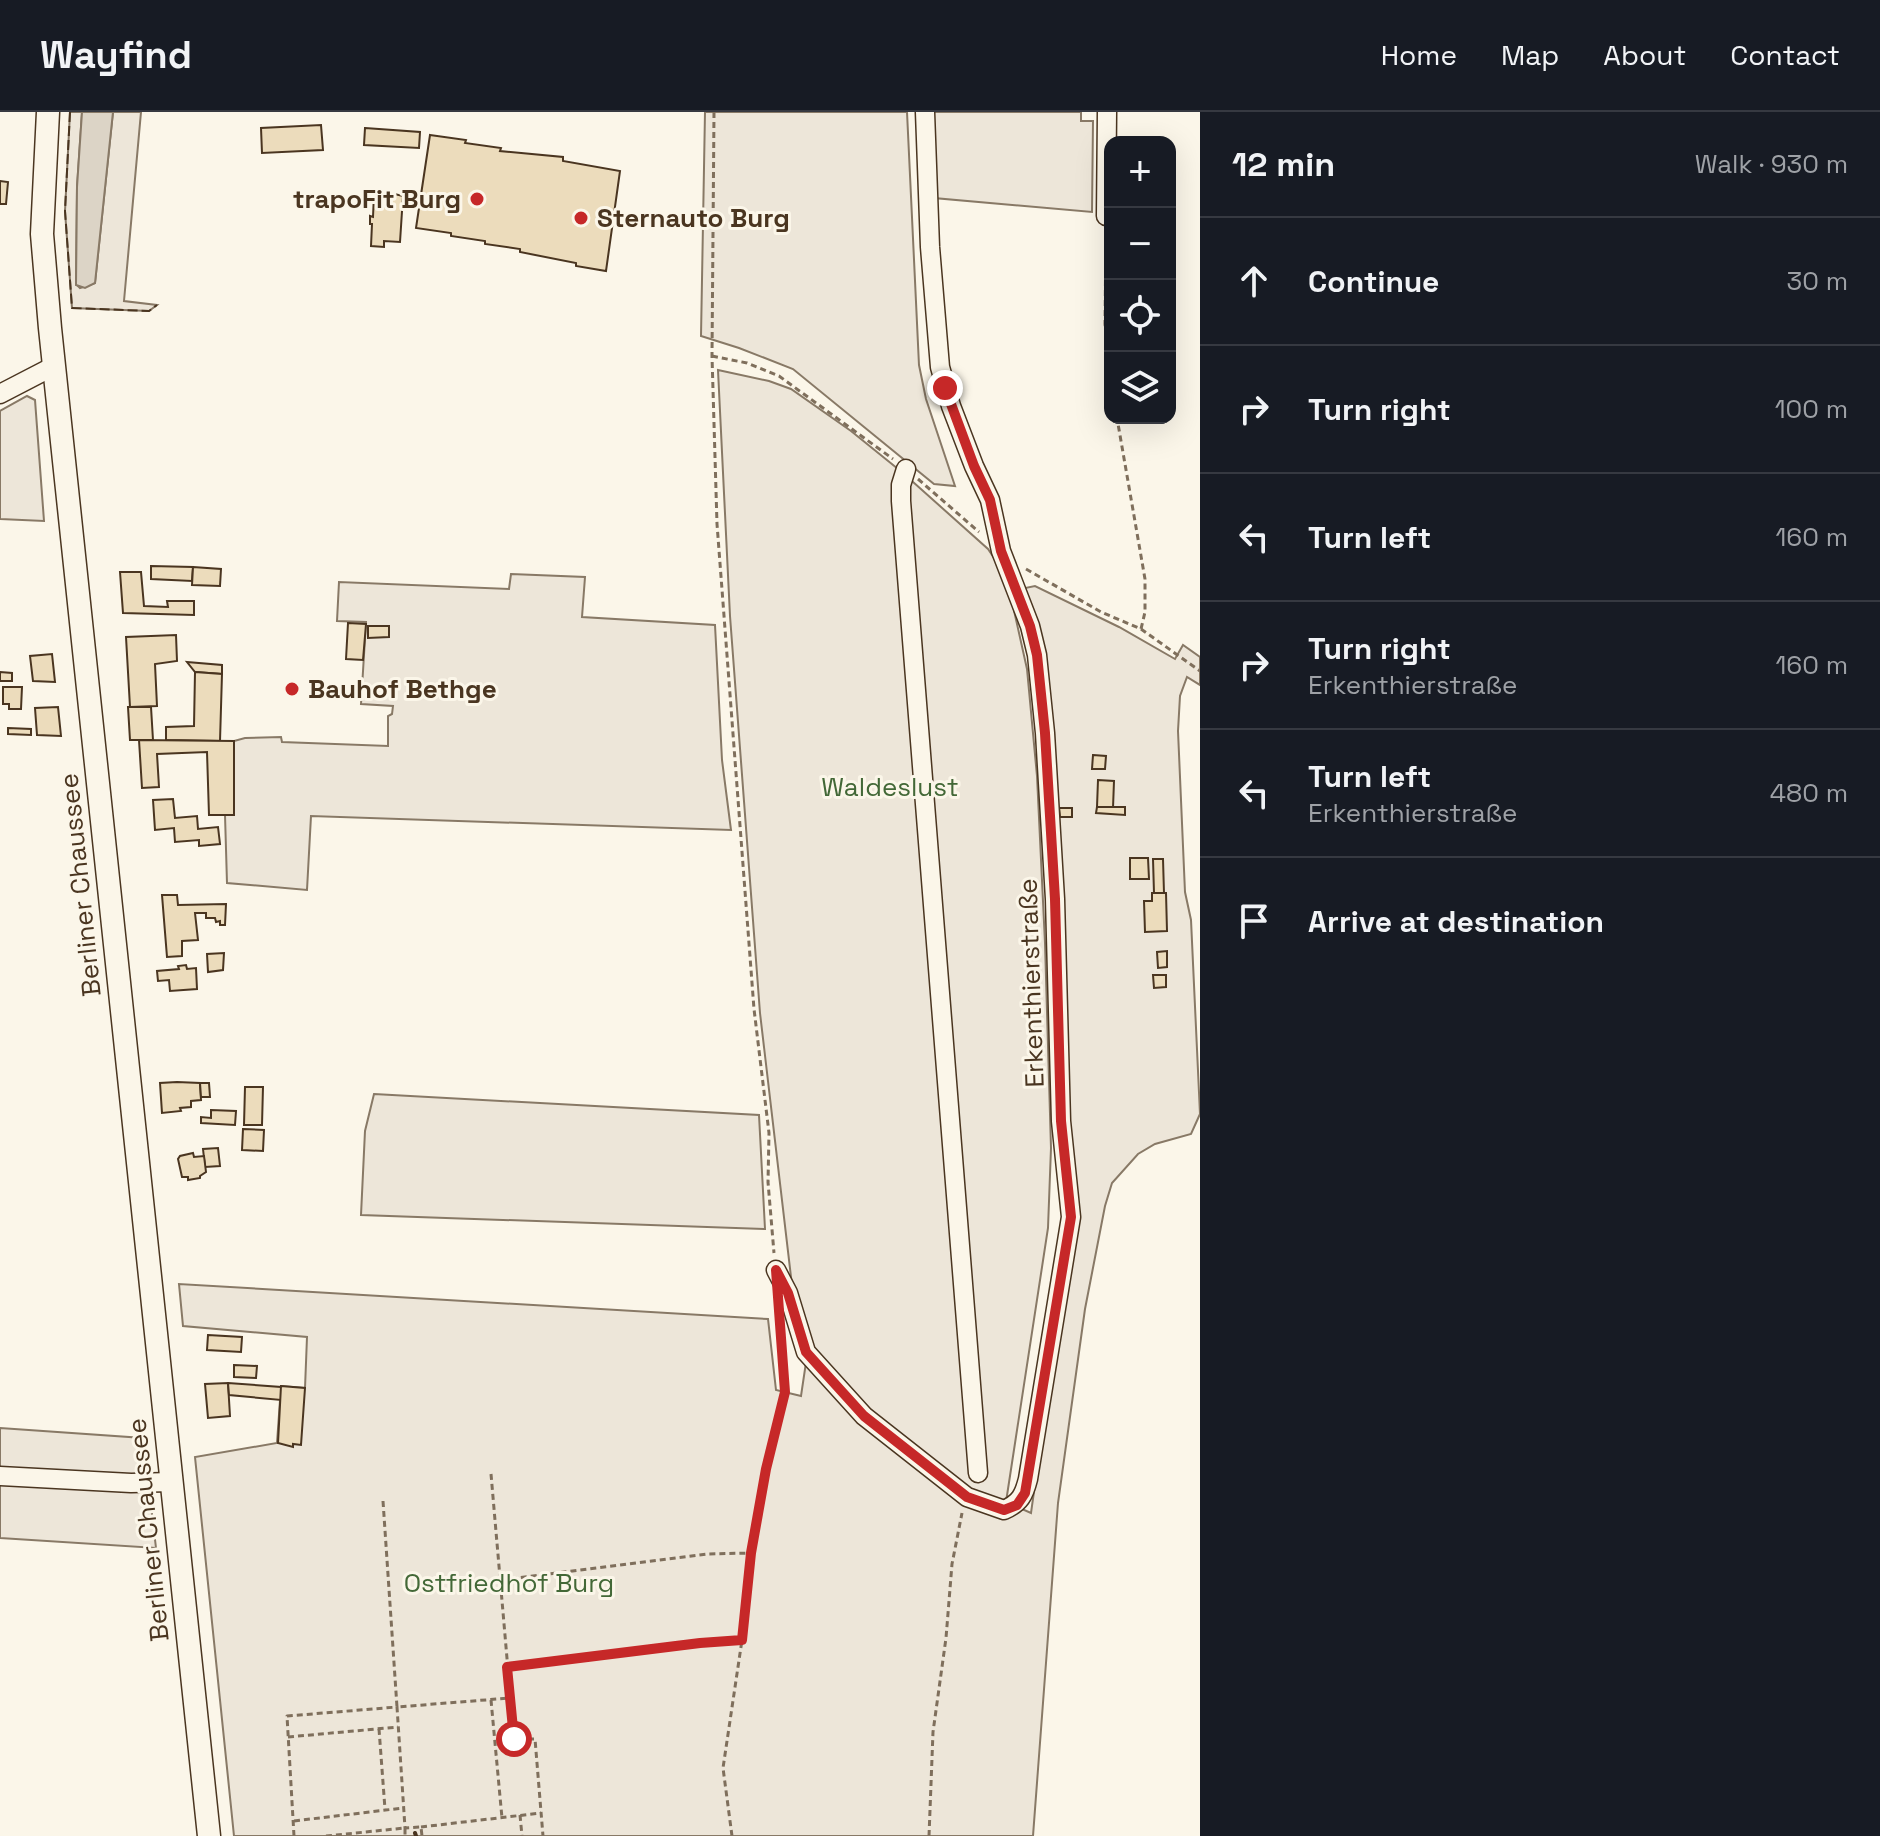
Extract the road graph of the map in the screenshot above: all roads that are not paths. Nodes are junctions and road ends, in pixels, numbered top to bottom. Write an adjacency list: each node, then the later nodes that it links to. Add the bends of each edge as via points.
1 (48, 112): 5 (main road, Berliner Chaussee, via 42,234)
2 (925, 112): 8 (street, Erkenthierstraße, via 940,367 1030,626 1041,686 1055,899 1061,1121 1071,1217 1025,1493 1017,1505 1004,1510 967,1497 864,1416 806,1352)
3 (1107, 112): 4 (street)
4 (1106, 208)
5 (54, 366): 6 (street); 11 (main road, Berliner Chaussee)
6 (0, 394)
7 (906, 469): 9 (street, via 901,501)
8 (776, 1270)
9 (978, 1473)
10 (0, 1476): 11 (street)
11 (172, 1482): 12 (main road, Berliner Chaussee)
12 (209, 1836)

